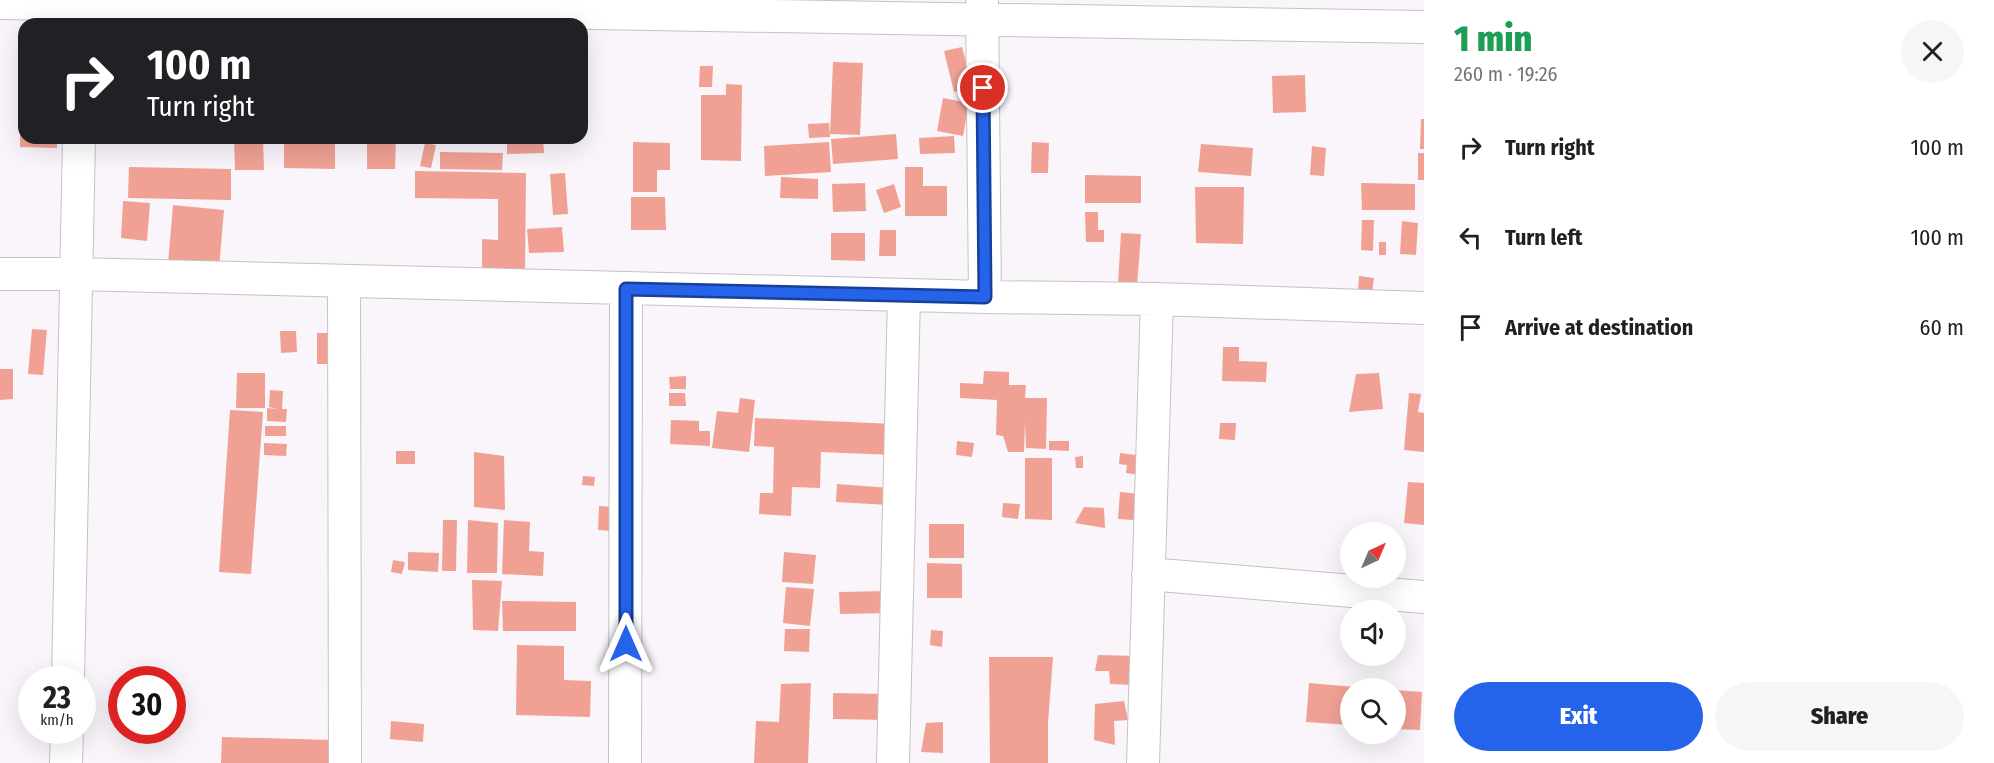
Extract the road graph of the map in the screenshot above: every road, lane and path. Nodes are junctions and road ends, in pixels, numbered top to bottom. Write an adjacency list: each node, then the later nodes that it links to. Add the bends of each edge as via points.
1 (0, 3): 2 (street)
2 (81, 9): 3 (street)
3 (982, 10): 4 (street); 11 (street)
4 (1424, 27)
5 (79, 144): 7 (street)
6 (0, 274): 7 (street)
7 (76, 274): 8 (street); 16 (street)
8 (344, 281): 9 (street); 19 (street)
9 (626, 289): 10 (street); 20 (street)
10 (904, 295): 11 (street); 21 (street)
11 (985, 297): 12 (street)
12 (1157, 299): 13 (street); 14 (street)
13 (1424, 308)
14 (1148, 574): 15 (street); 22 (street)
15 (1424, 597)
16 (68, 666)
17 (67, 744): 18 (street)
18 (66, 763)
19 (345, 763)
20 (625, 763)
21 (893, 763)
22 (1143, 763)

